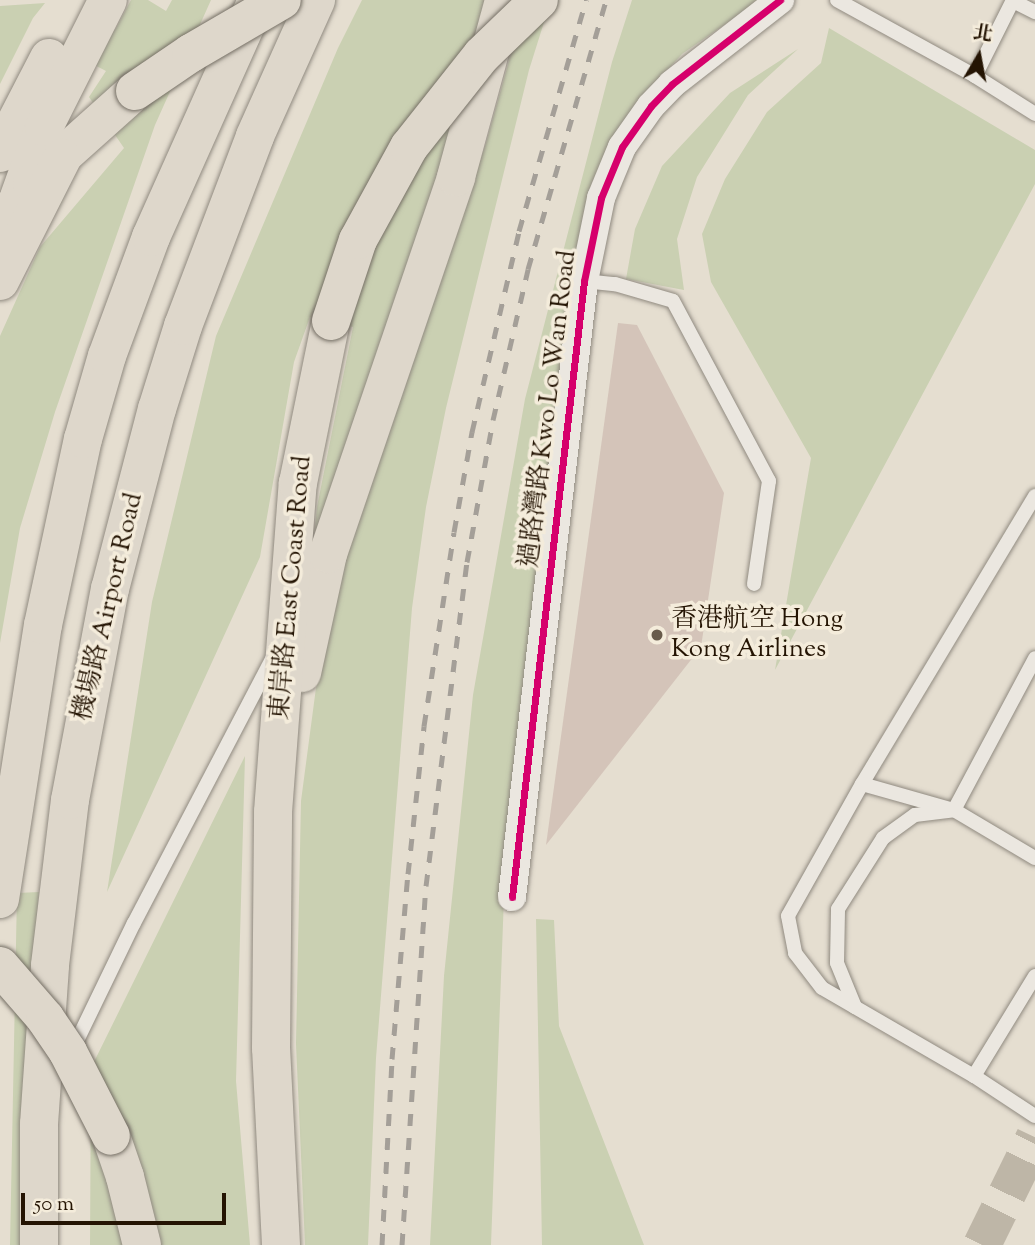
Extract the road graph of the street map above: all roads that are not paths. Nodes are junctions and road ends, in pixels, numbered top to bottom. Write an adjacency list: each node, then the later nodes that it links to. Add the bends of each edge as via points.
1 (79, 0): 14 (main road)
2 (108, 0): 16 (main road, via 39,138)
3 (257, 0): 29 (main road, via 166,201 107,356 83,439 43,625)
4 (282, 0): 15 (main road, bridge, via 135,91)
5 (316, 0): 35 (main road, 機場路 Airport Road, via 286,61 214,239 157,408 125,527 93,667 63,851)
6 (504, 0): 20 (main road, via 456,177)
7 (539, 0): 22 (main road, 東岸路 East Coast Road, bridge, via 481,55 409,146 358,240 331,321 298,483)
8 (780, 0): 18 (street, 過路灣路 Kwo Lo Wan Road, via 672,85 636,124 601,198)
9 (837, 0): 12 (lane)
10 (1013, 0): 11 (lane); 12 (lane)
11 (1035, 12)
12 (975, 76): 13 (lane)
13 (1035, 114)
14 (0, 153)
15 (62, 158): 16 (main road); 17 (main road)
16 (10, 210)
17 (0, 281)
18 (584, 281): 21 (lane, via 615,284 673,300 769,481); 28 (street, 過路灣路 Kwo Lo Wan Road)
19 (1035, 496): 24 (lane)
20 (328, 554): 22 (lane); 26 (main road)
21 (754, 584)
22 (285, 636): 26 (main road, 東岸路 East Coast Road); 35 (lane, via 134,923)
23 (1035, 658): 25 (lane)
24 (862, 784): 25 (lane); 32 (lane, via 788,916 795,953 822,988)
25 (954, 810): 27 (lane); 32 (lane, via 915,815 883,838 838,909 837,963)
26 (273, 812): 38 (main road, 東岸路 East Coast Road, via 271,1048)
27 (1035, 858)
28 (512, 897)
29 (0, 900)
30 (0, 966): 37 (main road, bridge, via 68,1052 111,1136)
31 (1035, 976): 33 (lane)
32 (855, 1007): 33 (lane)
33 (974, 1076): 34 (lane)
34 (1035, 1116)
35 (39, 1124): 36 (main road, 機場路 Airport Road)
36 (39, 1245)
37 (142, 1245)
38 (281, 1245)

